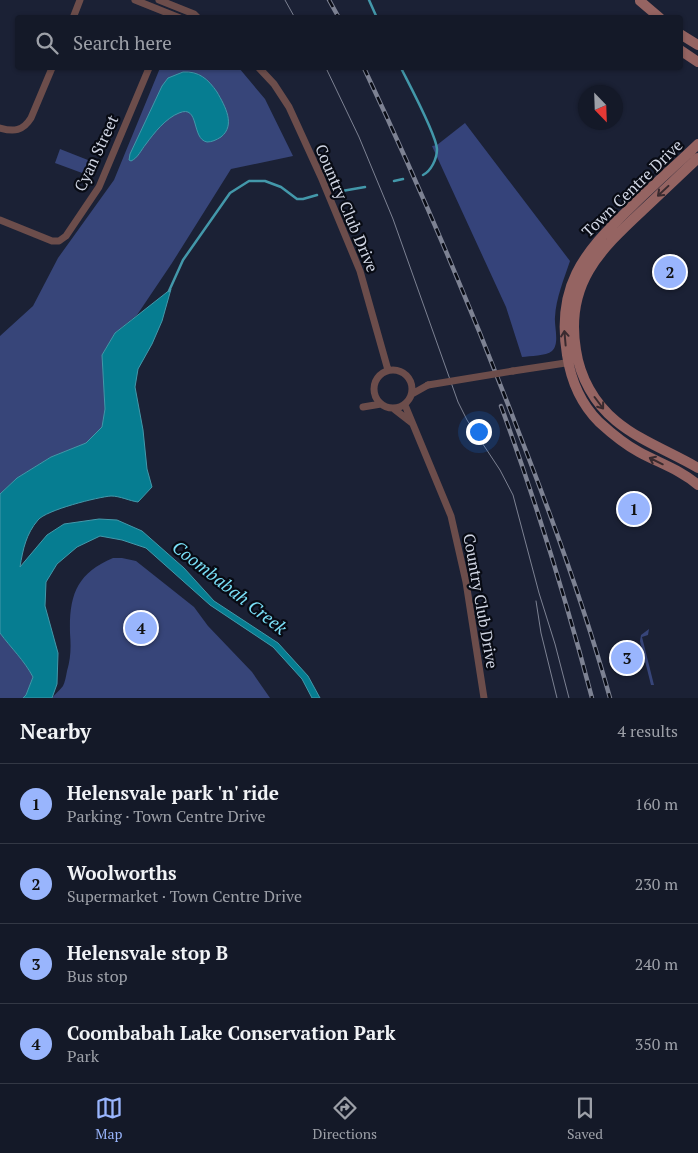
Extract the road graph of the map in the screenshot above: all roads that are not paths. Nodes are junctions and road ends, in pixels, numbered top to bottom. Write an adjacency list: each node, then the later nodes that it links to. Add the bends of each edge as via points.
1 (80, 0): 5 (street)
2 (159, 0): 7 (street)
3 (640, 0): 8 (street); 9 (street)
4 (139, 1): 6 (street)
5 (74, 15)
6 (168, 15)
7 (195, 15)
8 (650, 15)
9 (657, 15)
10 (683, 36): 11 (street)
11 (698, 45)
12 (683, 52): 13 (street)
13 (698, 62)
14 (51, 70): 17 (street, via 26,125 14,131)
15 (148, 70): 21 (street, Cyan Street, via 99,187 66,236 52,241)
16 (261, 70): 23 (street, Country Club Drive, via 289,108 321,177 360,271)
17 (0, 128)
18 (698, 144): 20 (street, Town Centre Drive)
19 (698, 156): 20 (street, via 694,154 680,166); 22 (street, Town Centre Drive, one-way to 22, via 593,262 579,290 575,309)
20 (674, 166): 22 (street, Town Centre Drive, one-way to 20, via 564,335 565,312 578,268 605,232)
21 (0, 220)
22 (573, 362): 25 (street, bridge); 32 (street, Town Centre Drive, one-way to 32, via 593,395 616,421 640,438); 33 (street, Town Centre Drive, one-way to 22, via 627,445 599,422 575,388)
23 (388, 370): 24 (street, via 406,373); 27 (street, via 376,380)
24 (412, 384): 25 (street); 26 (street)
25 (428, 385): 26 (street)
26 (412, 394): 29 (street)
27 (375, 396): 28 (street); 28 (street, Country Club Drive, via 363,407)
28 (381, 404): 30 (street, Country Club Drive)
29 (405, 405): 30 (street); 31 (street, Country Club Drive)
30 (394, 409): 31 (street, Country Club Drive)
31 (414, 425): 34 (street, Country Club Drive, via 451,516 466,582)
32 (698, 468)
33 (698, 485)
34 (484, 698)

